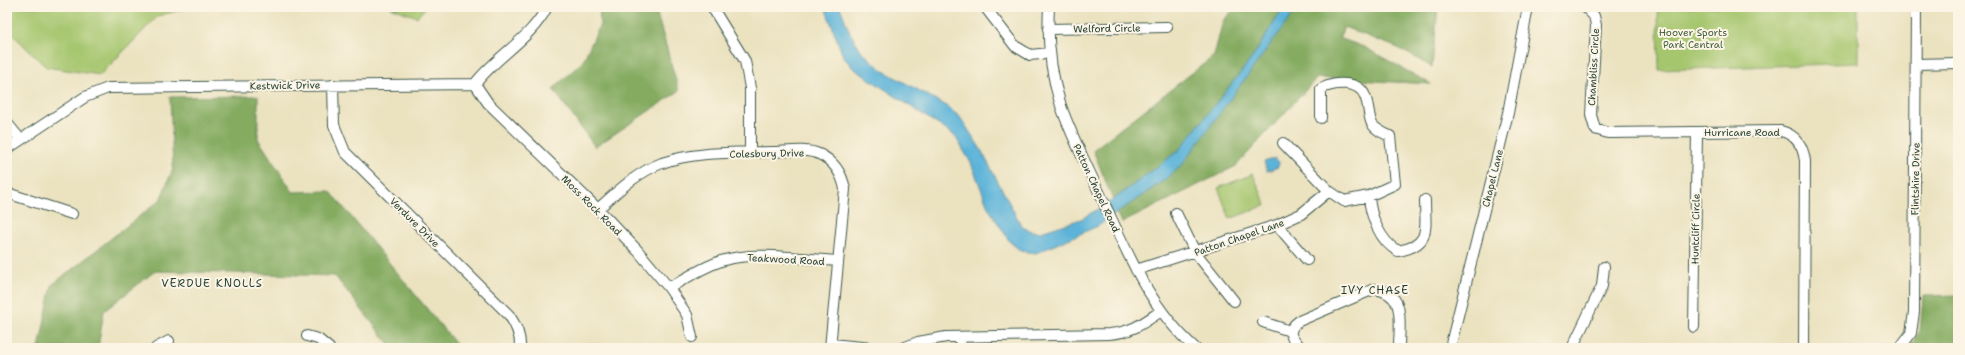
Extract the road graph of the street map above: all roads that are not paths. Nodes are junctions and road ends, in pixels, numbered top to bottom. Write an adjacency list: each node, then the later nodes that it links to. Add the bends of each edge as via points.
1 (547, 7): 13 (street, via 525,35 485,71)
2 (712, 7): 22 (street, via 745,61 750,88)
3 (985, 7): 10 (street, via 1015,46 1030,55)
4 (1049, 7): 9 (street, Patton Chapel Road)
5 (1528, 7): 56 (street, Chapel Lane, via 1508,113)
6 (1585, 7): 17 (street, Chambliss Circle, via 1594,16 1596,25 1591,115)
7 (1916, 7): 12 (street, Flintshire Drive)
8 (1167, 27): 9 (street, Welford Circle)
9 (1048, 29): 10 (street, Patton Chapel Road)
10 (1050, 53): 35 (street, Patton Chapel Road, via 1061,106)
11 (1958, 63): 12 (street)
12 (1916, 64): 59 (street, Flintshire Drive, via 1914,312 1911,333)
13 (475, 84): 14 (street, Kestwick Drive); 27 (street, Moss Rock Road, via 488,103)
14 (333, 85): 19 (street, Kestwick Drive, via 108,88 85,97); 49 (street, Verdure Drive, via 334,125 345,152 509,315 516,325 521,341)
15 (1321, 118): 25 (street, via 1321,89 1349,84 1360,88 1365,95 1372,124 1390,136 1395,184)
16 (7, 123): 19 (street)
17 (1595, 129): 18 (street, Hurricane Road, via 1608,133)
18 (1696, 132): 40 (street, Huntcliff Circle); 58 (street, Hurricane Road, via 1781,131 1788,133 1801,144 1805,161)
19 (20, 139): 21 (street, Kestwick Drive)
20 (1283, 143): 23 (street)
21 (7, 149)
22 (750, 151): 27 (street, Colesbury Drive, via 690,155 661,163 633,178); 33 (street, Colesbury Drive, via 812,152 826,158 838,170 845,190)
23 (1329, 191): 25 (street, via 1344,201); 30 (street, Patton Chapel Lane, via 1301,214)
24 (7, 193): 29 (street)
25 (1369, 196): 26 (street, via 1370,208 1380,233 1393,249 1398,251 1420,244 1423,240)
26 (1425, 200)
27 (598, 210): 36 (street, Moss Rock Road)
28 (1176, 213): 31 (street)
29 (72, 214)
30 (1277, 225): 31 (street, Patton Chapel Lane); 32 (street)
31 (1195, 252): 35 (street, Patton Chapel Lane); 37 (street)
32 (1307, 260)
33 (838, 261): 36 (street, Teakwood Road, via 750,256 733,258 705,267); 46 (street, Colesbury Drive)
34 (1604, 267): 57 (street, via 1602,286)
35 (1136, 270): 38 (street, Patton Chapel Road)
36 (669, 288): 43 (street, Moss Rock Road, via 687,315)
37 (1234, 301)
38 (1161, 311): 44 (street, via 1141,326 1127,332); 53 (street, Patton Chapel Road)
39 (1263, 322): 41 (street)
40 (1694, 326)
41 (1290, 331): 54 (street, via 1295,342); 55 (street, via 1298,321 1364,292 1381,290 1392,296 1398,307)
42 (307, 336): 48 (street, via 318,339)
43 (692, 337)
44 (960, 337): 51 (street, via 934,338); 52 (street)
45 (169, 341): 47 (street)
46 (830, 346): 50 (street)
47 (156, 348)
48 (329, 348)
49 (520, 348)
50 (872, 348)
51 (903, 348)
52 (961, 348)
53 (1195, 348)
54 (1302, 348)
55 (1399, 348)
56 (1450, 348)
57 (1572, 348)
58 (1804, 348)
59 (1900, 348)

